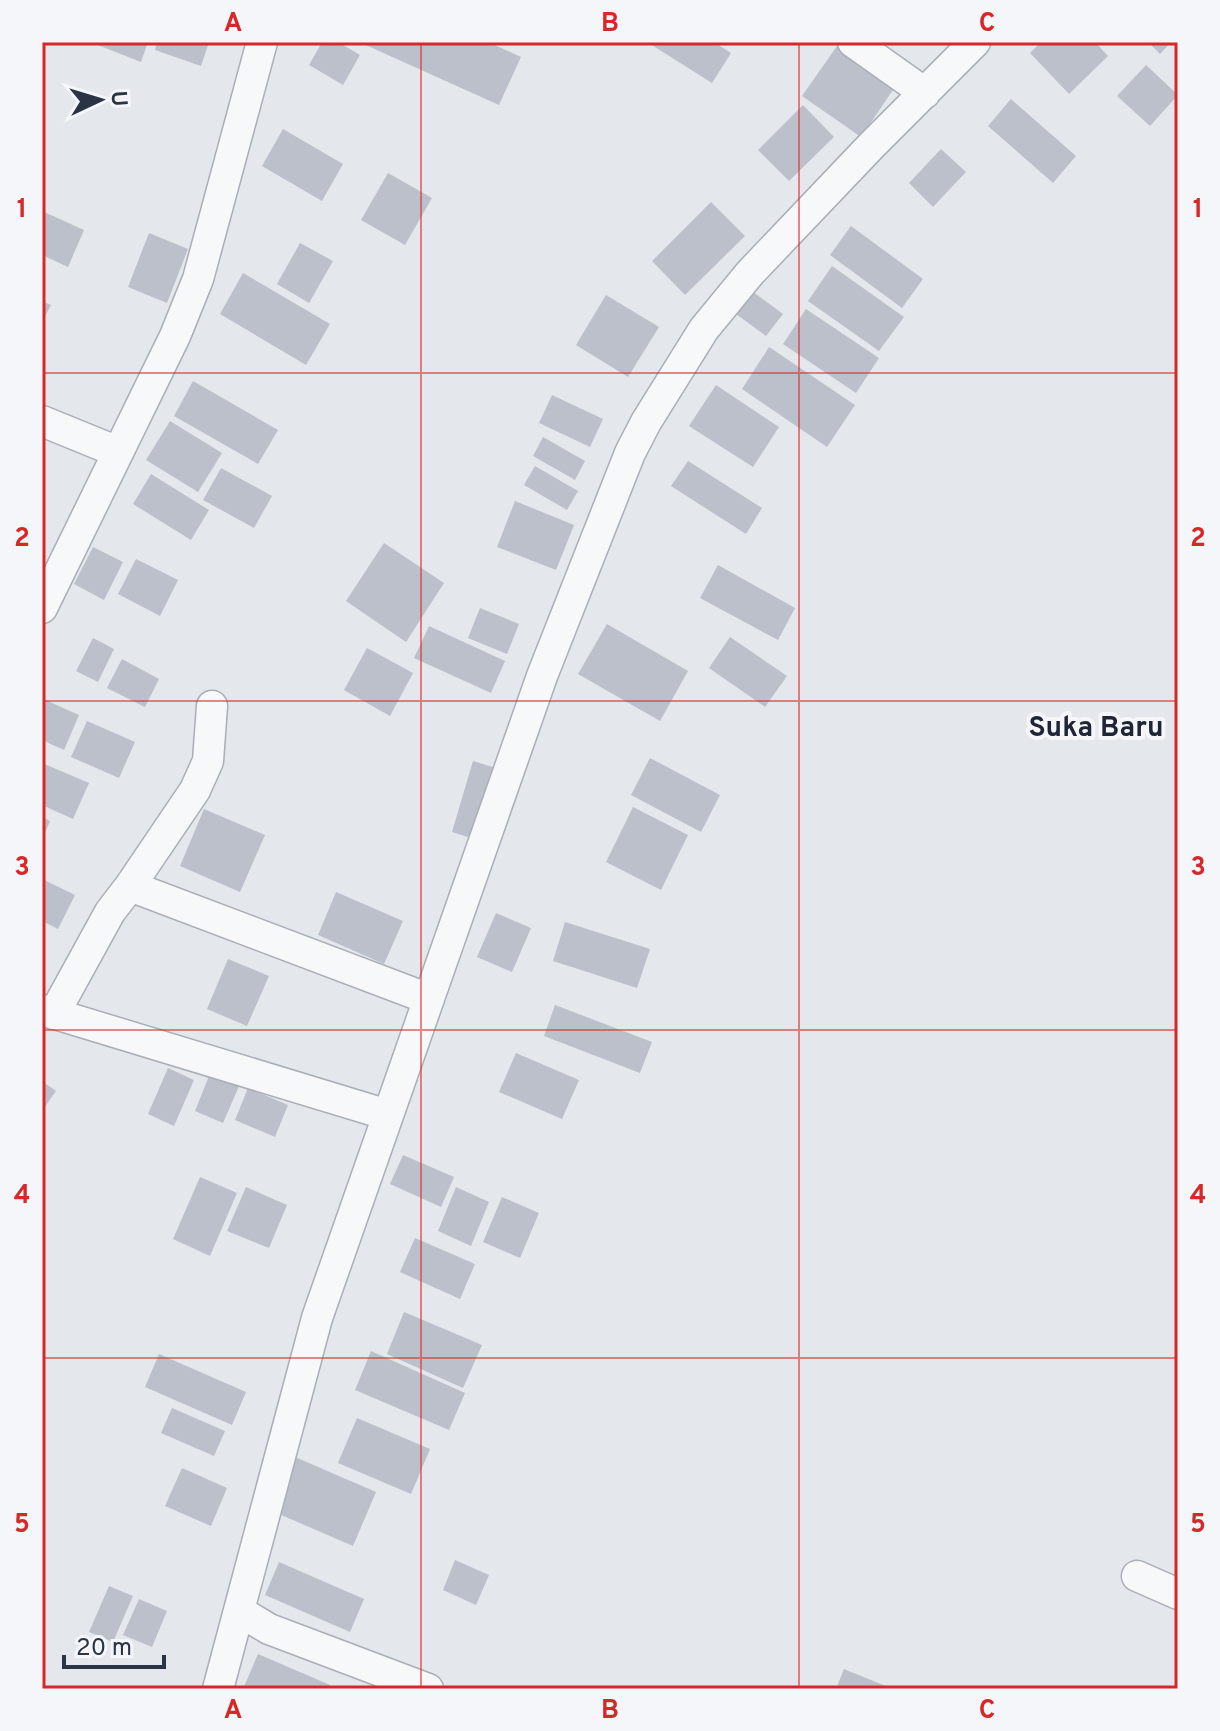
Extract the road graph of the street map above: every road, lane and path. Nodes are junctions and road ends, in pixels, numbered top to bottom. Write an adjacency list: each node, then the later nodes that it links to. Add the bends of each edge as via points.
1 (262, 42): 6 (street, via 198,279)
2 (853, 42): 4 (street)
3 (975, 42): 4 (street)
4 (925, 93): 10 (street, via 750,273 704,329 646,422 542,676)
5 (42, 421): 6 (street)
6 (118, 452): 7 (street)
7 (42, 608)
8 (212, 706): 9 (street, via 208,761 195,790)
9 (130, 886): 10 (street); 11 (street)
10 (429, 999): 12 (street)
11 (48, 1012): 12 (street)
12 (388, 1115): 15 (street, via 317,1318)
13 (1137, 1576): 14 (street)
14 (1178, 1594)
15 (239, 1611): 16 (street); 17 (street, via 269,1629)
16 (218, 1689)
17 (428, 1689)

